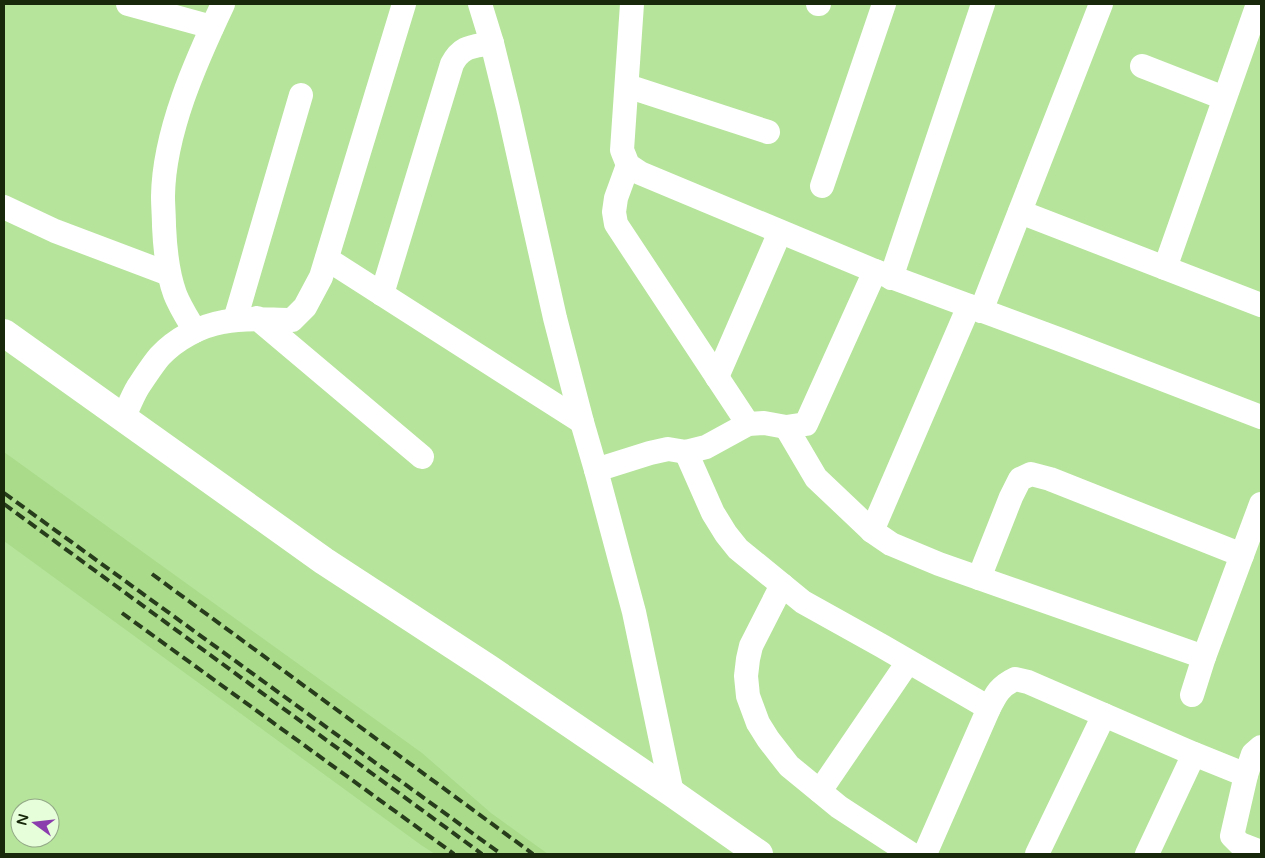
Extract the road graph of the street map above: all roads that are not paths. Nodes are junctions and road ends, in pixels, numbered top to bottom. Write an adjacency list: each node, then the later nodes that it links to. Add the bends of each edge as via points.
1 (128, 4): 10 (street)
2 (223, 4): 10 (street)
3 (404, 4): 22 (street)
4 (480, 4): 11 (street)
5 (632, 4): 13 (street)
6 (884, 4): 18 (street)
7 (982, 4): 25 (street)
8 (1101, 4): 20 (street)
9 (1253, 6): 15 (street)
10 (212, 28): 24 (street, via 181,104 169,149 163,195)
11 (492, 44): 26 (street, via 466,48 457,54 452,64); 35 (street)
12 (1142, 66): 15 (street)
13 (627, 86): 16 (street); 17 (street, via 622,150)
14 (301, 95): 29 (street)
15 (1224, 98): 23 (street)
16 (768, 132)
17 (628, 164): 21 (street, via 640,173); 32 (street, via 616,198 616,224)
18 (822, 186)
19 (4, 207): 24 (street, via 55,232)
20 (1020, 212): 23 (street); 28 (street)
21 (780, 232): 25 (street); 32 (street)
22 (327, 259): 26 (street); 29 (street, via 305,307 292,320)
23 (1165, 268): 27 (street)
24 (169, 274): 30 (street, via 175,295)
25 (883, 274): 28 (street); 37 (street, via 806,424)
26 (382, 294): 35 (street)
27 (1261, 305)
28 (975, 308): 33 (street); 42 (street)
29 (246, 319): 30 (street); 39 (street)
30 (195, 331): 34 (street, via 160,356 138,388)
31 (4, 333): 34 (street)
32 (717, 377): 36 (street)
33 (1261, 417)
34 (123, 419): 55 (street, via 324,561)
35 (582, 422): 40 (street)
36 (748, 424): 37 (street); 38 (street, via 706,447)
37 (786, 427): 42 (street, via 816,478)
38 (686, 452): 40 (street, via 668,449); 45 (street, via 726,534 738,549)
39 (422, 457)
40 (596, 470): 55 (street, via 634,612)
41 (1261, 504): 43 (street)
42 (872, 532): 44 (street, via 891,544)
43 (1242, 555): 44 (street, via 1031,474 1020,479 1011,497); 46 (street)
44 (979, 578): 46 (street)
45 (782, 585): 47 (street, via 803,602); 54 (street, via 748,659 748,696 768,739 789,766)
46 (1204, 657): 48 (street)
47 (908, 662): 49 (street); 54 (street)
48 (1192, 695)
49 (989, 708): 50 (street, via 1005,684 1015,679); 59 (street)
50 (1104, 715): 52 (street); 60 (street)
51 (1261, 747): 53 (street, via 1253,754)
52 (1194, 754): 53 (street); 61 (street)
53 (1246, 775): 56 (street, via 1232,836 1240,844)
54 (820, 791): 58 (street)
55 (672, 793): 57 (street)
56 (1261, 852)
57 (759, 854)
58 (911, 854)
59 (925, 854)
60 (1036, 854)
61 (1147, 854)

